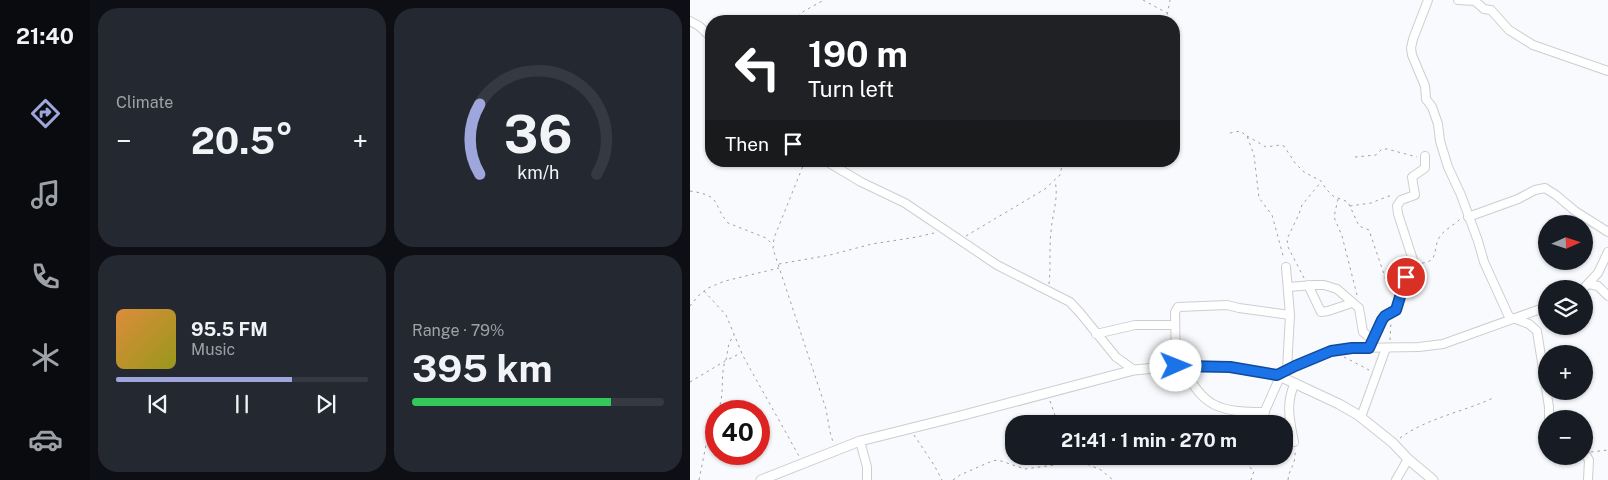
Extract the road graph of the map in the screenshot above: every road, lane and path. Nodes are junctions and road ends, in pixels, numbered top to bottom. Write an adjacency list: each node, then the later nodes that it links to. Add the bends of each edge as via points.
1 (824, 0): 7 (path)
2 (1143, 0): 6 (path)
3 (1170, 0): 6 (path)
4 (1428, 0): 24 (street, via 1411,52 1438,124 1448,167)
5 (1458, 0): 10 (street, via 1475,1 1484,9 1491,10 1509,30 1543,50)
6 (1168, 13)
7 (800, 15)
8 (690, 21): 9 (street)
9 (705, 32)
10 (1608, 71)
11 (1230, 134): 12 (path, via 1240,131)
12 (1247, 136): 19 (path, via 1266,146 1284,146 1304,172); 32 (path, via 1256,161 1259,198 1272,216)
13 (1425, 156): 14 (path, via 1407,155 1386,148 1376,155); 22 (street, via 1425,168 1412,177 1415,195)
14 (1355, 157)
15 (802, 167): 28 (path)
16 (836, 167): 25 (street, via 905,203)
17 (1062, 167): 18 (path)
18 (1055, 180): 27 (path, via 1040,193); 38 (path)
19 (1321, 180): 21 (path, via 1326,189); 35 (path, via 1302,205 1287,239)
20 (690, 191): 28 (path, via 710,196 728,223 766,238)
21 (1338, 198): 23 (path); 43 (path, via 1334,217 1342,236)
22 (1404, 199): 23 (path, via 1390,196); 30 (street, via 1398,204 1398,214)
23 (1350, 206): 40 (path, via 1359,226 1370,232 1388,287)
24 (1467, 213): 26 (street, via 1545,188); 30 (path, via 1439,238 1432,260); 47 (street, via 1487,270)
25 (947, 230): 27 (street); 31 (path)
26 (1608, 232)
27 (961, 239): 38 (street, via 997,265)
28 (772, 244): 31 (path)
29 (1608, 252): 34 (street)
30 (1414, 263): 40 (street)
31 (779, 264): 33 (path)
32 (1286, 267): 37 (street)
33 (780, 268): 39 (path, via 725,281); 78 (path)
34 (1592, 280)
35 (1308, 285): 37 (street); 43 (street, via 1337,289); 43 (street, via 1321,312)
36 (1593, 286): 41 (street, via 1598,286)
37 (1288, 287): 46 (street)
38 (1048, 290): 49 (street, via 1070,302)
39 (704, 291): 42 (path); 50 (path, via 726,315)
40 (1400, 295): 45 (street, via 1396,310)
41 (1608, 296)
42 (690, 306)
43 (1356, 306): 51 (street, via 1363,332)
44 (1538, 310): 47 (street)
45 (1391, 313): 51 (street, via 1382,320); 53 (path)
46 (1290, 316): 48 (street, via 1227,304 1184,306 1175,309); 58 (street)
47 (1511, 319): 53 (street, via 1443,344); 67 (street, via 1529,324 1536,331)
48 (1174, 325): 49 (street, via 1135,325); 57 (street)
49 (1096, 334): 59 (street, via 1116,357)
50 (734, 335): 55 (path); 56 (path)
51 (1372, 339): 52 (street)
52 (1369, 348): 53 (street); 54 (street)
53 (1388, 348): 61 (street)
54 (1331, 351): 58 (street); 61 (path, via 1367,368)
55 (742, 353): 56 (path); 83 (path)
56 (725, 360): 62 (path); 66 (path)
57 (1179, 366): 59 (street); 60 (street, via 1230,367); 68 (street, via 1199,395 1213,404 1232,410)
58 (1287, 369): 60 (street)
59 (1134, 370): 64 (street)
60 (1279, 376): 63 (street); 68 (street)
61 (1375, 379): 72 (street)
62 (690, 382)
63 (1295, 384): 72 (street); 75 (street, via 1290,393 1289,407)
64 (1048, 393): 69 (path); 73 (street)
65 (1493, 398): 76 (path, via 1408,432)
66 (721, 400)
67 (1549, 410)
68 (1264, 412): 70 (street); 71 (path)
69 (1055, 415)
70 (1263, 415)
71 (1268, 415)
72 (1361, 417): 76 (street)
73 (909, 429): 74 (street); 92 (path)
74 (860, 441): 78 (street); 91 (street)
75 (1294, 442): 96 (path, via 1295,462)
76 (1393, 443): 81 (street)
77 (705, 450): 89 (path)
78 (836, 450): 83 (street)
79 (1608, 450): 80 (path)
80 (1593, 451)
81 (1408, 459): 97 (street); 98 (street)
82 (1005, 462): 93 (path, via 992,461)
83 (804, 463): 90 (street)
84 (1013, 465): 85 (path, via 1025,469)
85 (1055, 465)
86 (1087, 465): 94 (path, via 1101,470)
87 (1247, 465): 95 (path, via 1254,472)
88 (1588, 465): 99 (street)
89 (699, 480)
90 (761, 480)
91 (867, 480)
92 (942, 480)
93 (953, 480)
94 (1113, 480)
95 (1251, 480)
96 (1288, 480)
97 (1396, 480)
98 (1433, 480)
99 (1588, 480)

